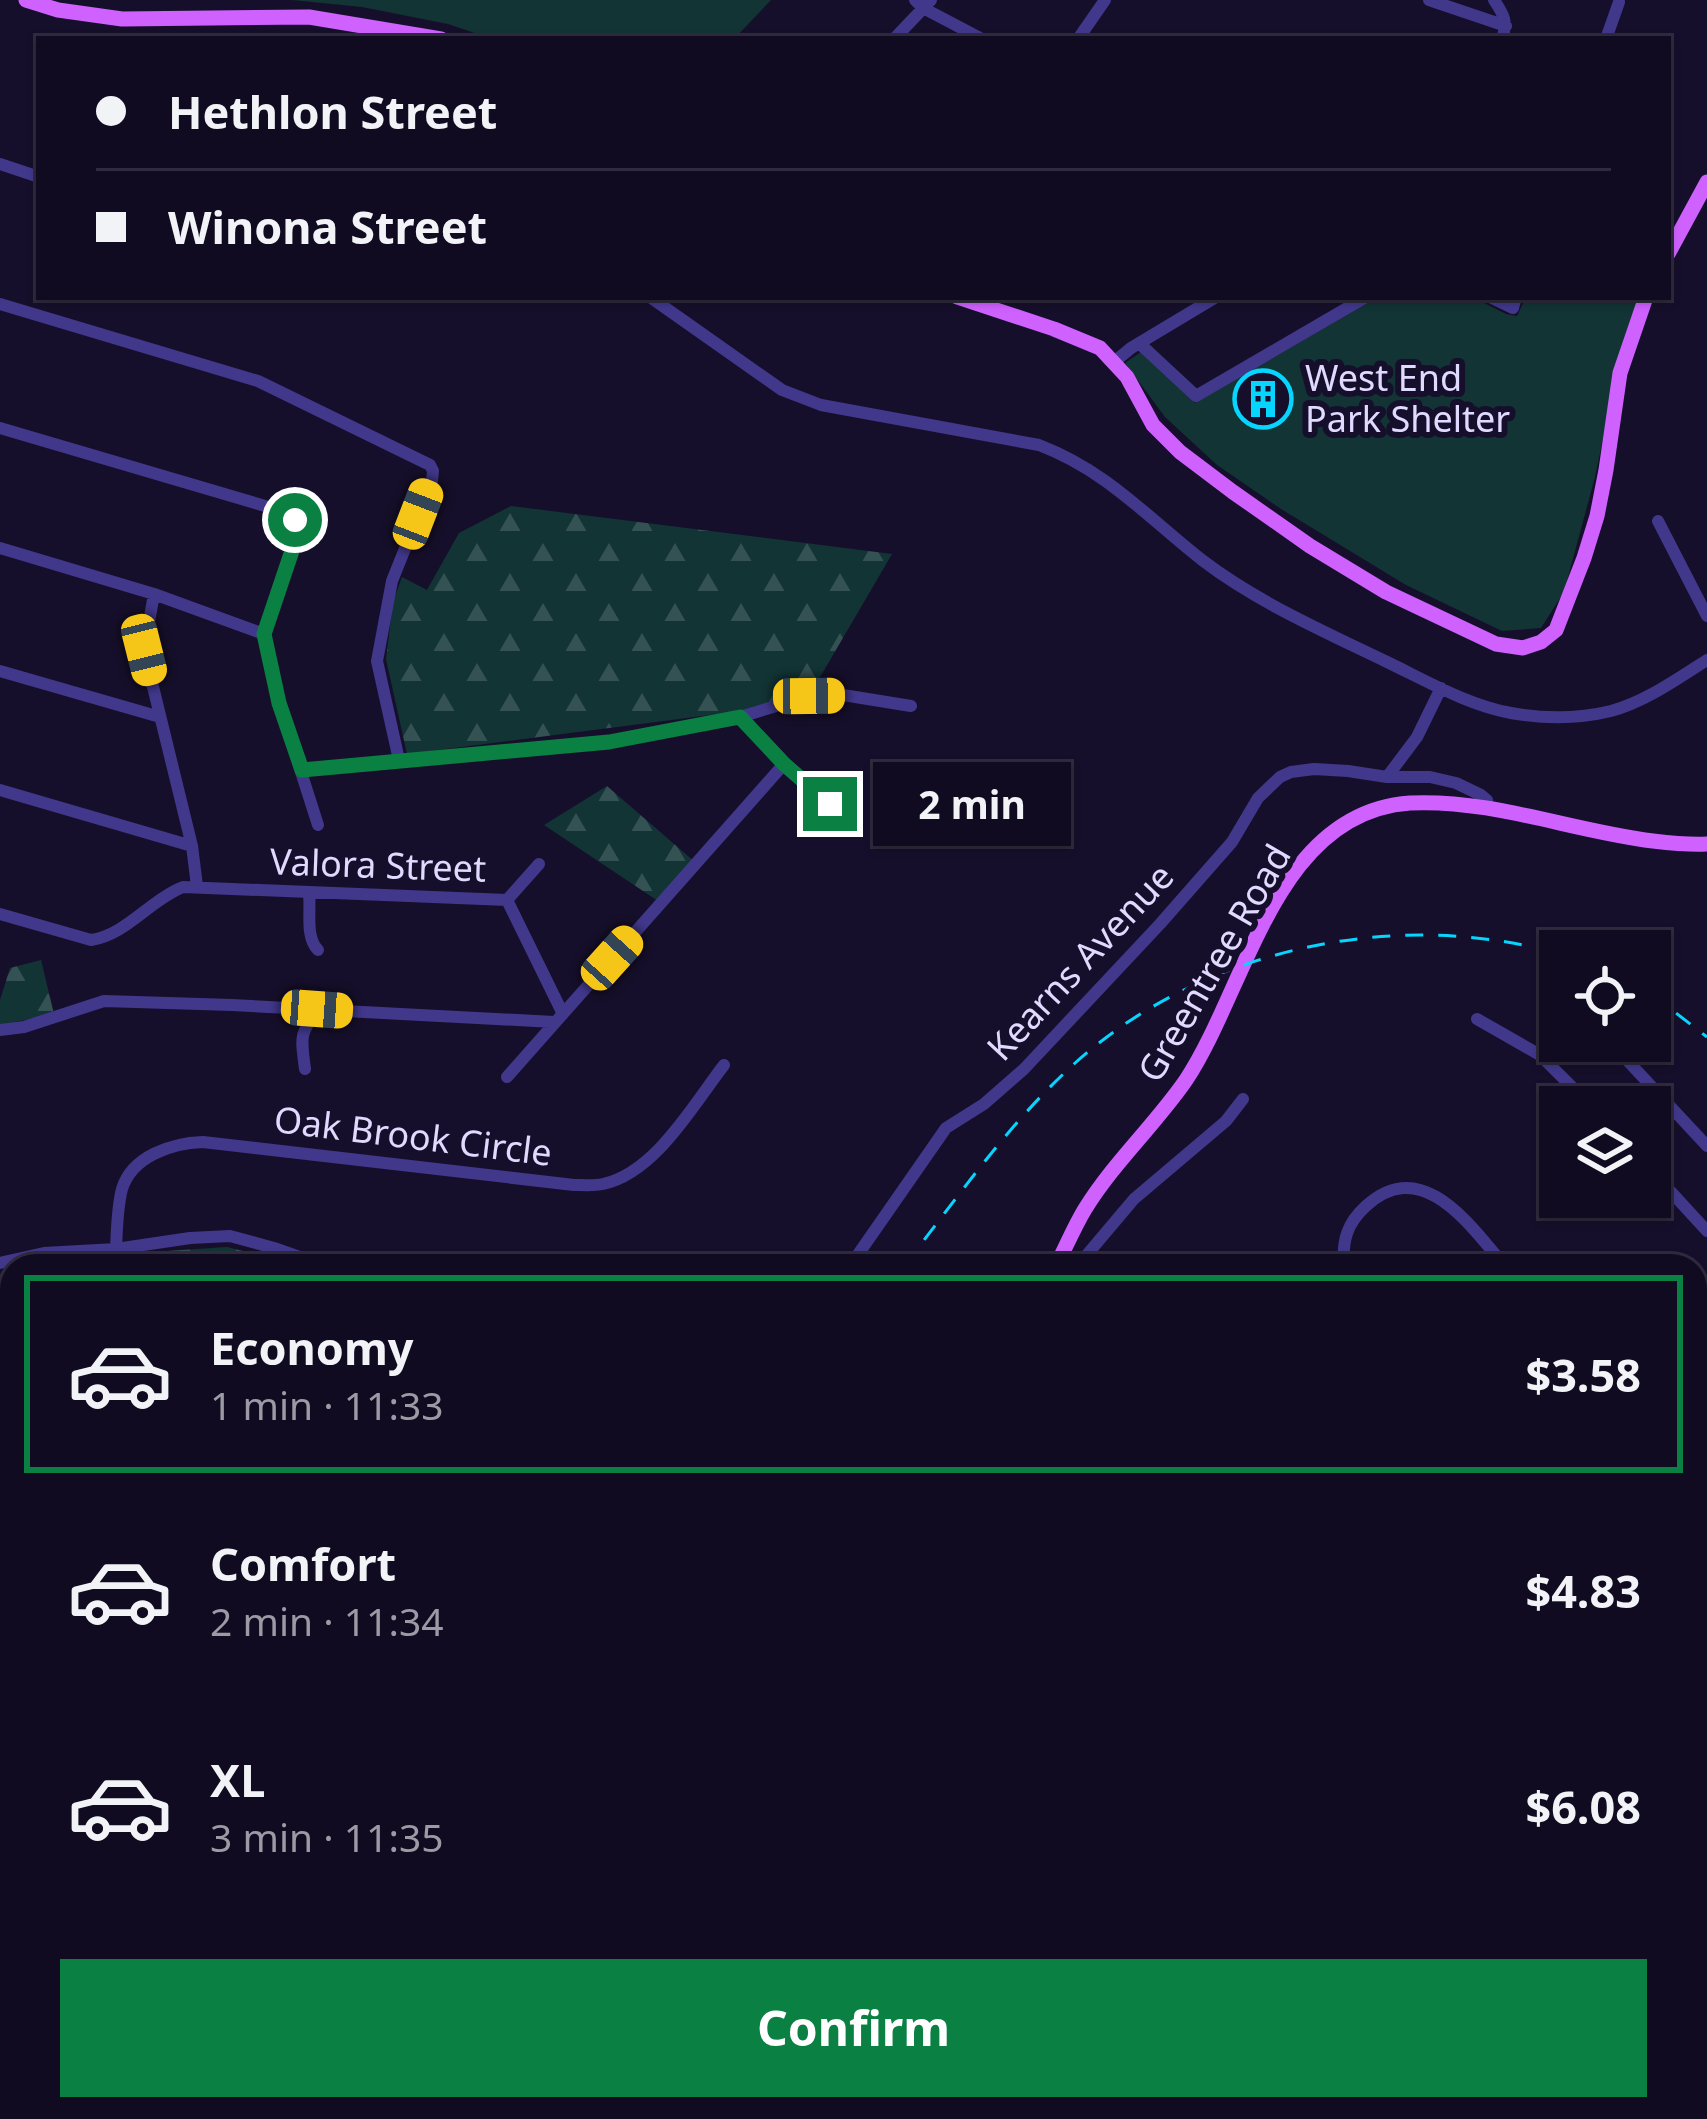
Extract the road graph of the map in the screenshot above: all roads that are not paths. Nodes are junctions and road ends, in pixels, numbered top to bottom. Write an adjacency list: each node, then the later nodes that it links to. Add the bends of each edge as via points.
1 (26, 0): 8 (main road, via 122,19 309,17)
2 (1105, 0): 11 (street)
3 (1429, 0): 7 (street)
4 (1494, 0): 7 (street)
5 (1619, 2): 12 (street)
6 (923, 3): 9 (street); 10 (street)
7 (1504, 33)
8 (423, 36)
9 (896, 36)
10 (977, 36)
11 (1080, 36)
12 (1607, 36)
13 (0, 164): 14 (street)
14 (36, 176)
15 (1707, 182): 16 (main road)
16 (1671, 248)
17 (654, 300): 33 (street, via 782,390 820,405 1040,445 1076,460 1206,563 1289,614)
18 (966, 300): 24 (main road, via 1084,341)
19 (1211, 300): 23 (street)
20 (1361, 300): 23 (street, via 1196,396)
21 (1645, 300): 24 (main road, via 1620,373 1584,558 1556,630 1523,648 1496,644 1386,592 1310,546 1180,452)
22 (0, 304): 37 (street, via 257,381 430,465 432,481 392,581 377,662)
23 (1139, 343): 24 (street)
24 (1114, 362)
25 (0, 428): 30 (street, via 295,520 298,533)
26 (1658, 521): 29 (street)
27 (0, 548): 28 (street)
28 (154, 594): 30 (street); 35 (street, via 144,650)
29 (1707, 616)
30 (264, 634): 39 (street)
31 (1707, 660): 33 (street, via 1631,704 1573,717 1508,713)
32 (0, 670): 35 (street)
33 (1441, 688): 40 (street)
34 (911, 706): 36 (street, via 809,696)
35 (160, 717): 46 (street)
36 (740, 717): 37 (street, via 609,742); 38 (street)
37 (399, 760): 39 (street)
38 (784, 764): 42 (street); 54 (street)
39 (302, 770): 44 (street)
40 (1387, 777): 43 (street, Kearns Avenue, via 1456,783 1481,795); 69 (street, Kearns Avenue, via 1314,770 1270,784 1232,842 1024,1069 946,1128)
41 (0, 790): 46 (street)
42 (830, 804)
43 (1488, 809): 45 (main road, Greentree Road, via 1621,837); 70 (main road, Greentree Road, via 1380,808 1316,847 1272,907 1187,1078 1084,1210)
44 (318, 825)
45 (1707, 844)
46 (192, 846): 48 (street)
47 (539, 864): 50 (street, Valora Street)
48 (197, 886): 49 (street, Valora Street); 51 (street, via 168,893 101,939)
49 (309, 893): 50 (street, Valora Street); 52 (street)
50 (507, 900): 54 (street)
51 (0, 914)
52 (318, 950)
53 (317, 1009): 54 (street); 56 (street, via 104,1001); 59 (street, via 303,1029)
54 (558, 1018): 60 (street)
55 (1477, 1019): 61 (street, via 1540,1055)
56 (0, 1030)
57 (1629, 1062): 63 (street)
58 (724, 1065): 66 (street, Oak Brook Circle, via 659,1149 604,1184 183,1142 145,1160 126,1182)
59 (305, 1069)
60 (507, 1077)
61 (1571, 1086)
62 (1243, 1099): 71 (street, via 1134,1199)
63 (1707, 1146)
64 (1671, 1192): 65 (street)
65 (1707, 1231)
66 (116, 1249): 67 (street); 68 (street, via 230,1236)
67 (40, 1254)
68 (293, 1254)
69 (858, 1254)
70 (1062, 1254)
71 (1088, 1254)
72 (1345, 1254): 73 (street, via 1346,1231 1360,1212 1377,1196 1413,1189 1450,1204)
73 (1494, 1254)

